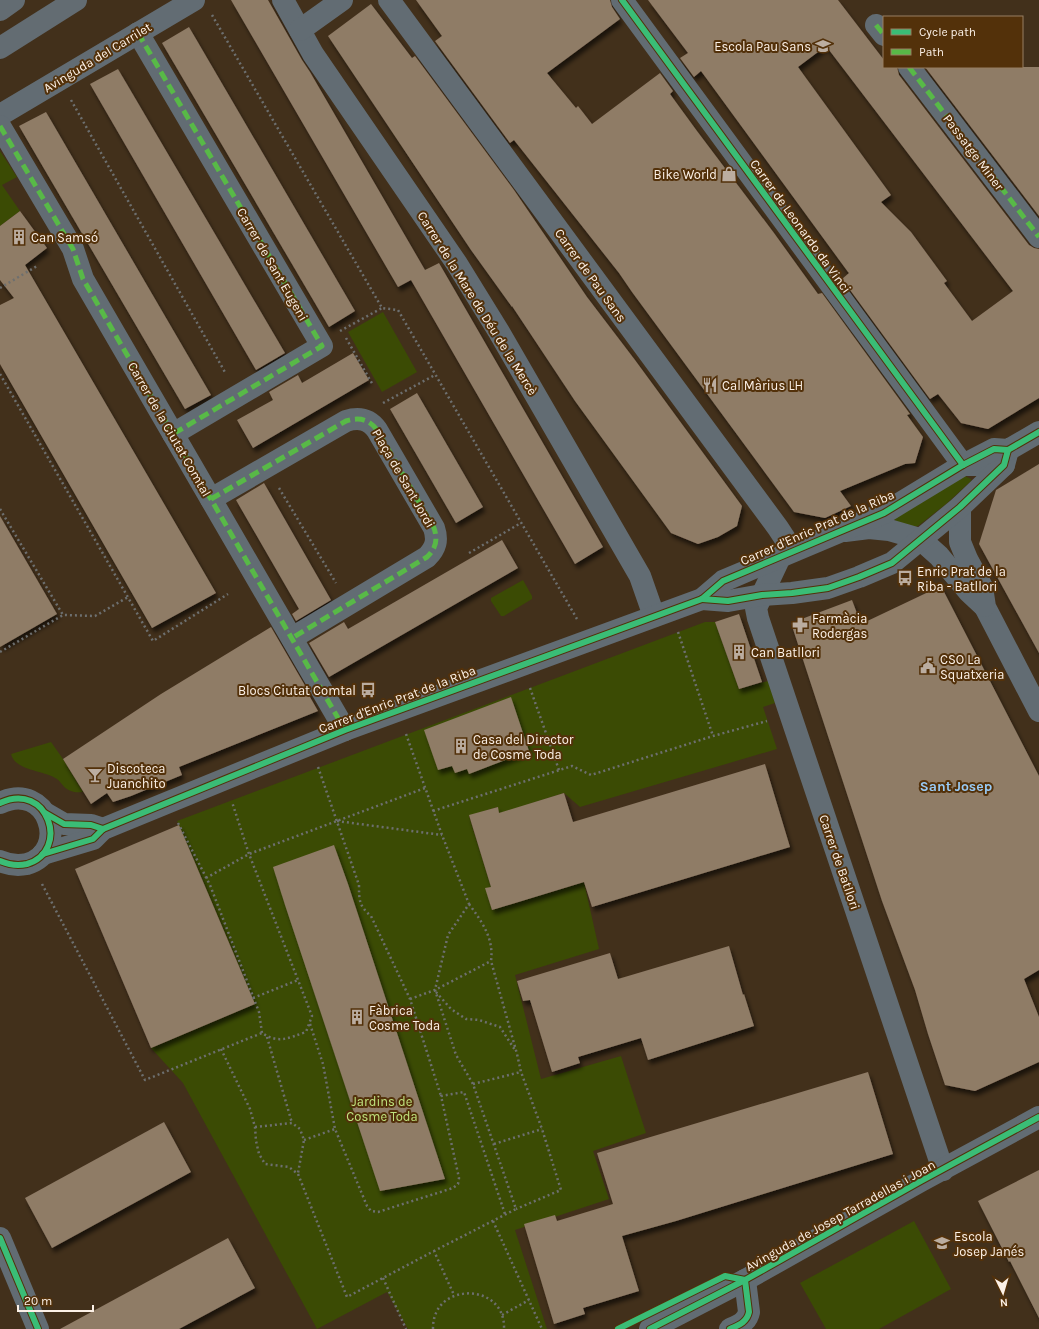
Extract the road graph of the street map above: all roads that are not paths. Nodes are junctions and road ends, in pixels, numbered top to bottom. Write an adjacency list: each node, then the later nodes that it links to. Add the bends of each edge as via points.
1 (14, 0): 8 (main road)
2 (76, 0): 11 (main road)
3 (283, 0): 9 (street, Carrer de la Mare de Déu de la Mercè)
4 (342, 0): 9 (street)
5 (389, 0): 24 (street, Carrer de Pau Sans, via 778,528)
6 (622, 0): 19 (street, Carrer de Leonardo da Vinci)
7 (202, 6): 10 (street, Avinguda del Carrilet)
8 (0, 10)
9 (300, 30): 28 (street, Carrer de la Mare de Déu de la Mercè, via 313,54 456,264 499,332 640,576)
10 (138, 33): 13 (street, Avinguda del Carrilet); 17 (street, Carrer de Sant Eugeni, via 322,346)
11 (0, 48)
12 (910, 68): 15 (street, Passatge Miner)
13 (0, 115)
14 (0, 126): 17 (street, Carrer de la Ciutat Comtal, via 73,249 83,279)
15 (1039, 237)
16 (1039, 432): 18 (street, Carrer d'Enric Prat de la Riba)
17 (174, 434): 20 (street, Carrer de la Ciutat Comtal)
18 (1006, 457): 19 (street, Carrer d'Enric Prat de la Riba, via 994,449); 21 (street, Carrer d'Enric Prat de la Riba)
19 (963, 465): 22 (street, Carrer d'Enric Prat de la Riba, via 884,513)
20 (211, 499): 29 (street, Carrer de la Ciutat Comtal); 29 (street, Plaça de Sant Jordi, via 346,421 354,418 369,421 377,430 434,528 437,540 433,551)
21 (960, 507): 23 (street, Carrer d'Enric Prat de la Riba); 27 (street, via 960,542 982,587)
22 (839, 531): 23 (street, via 869,528); 24 (street, Carrer d'Enric Prat de la Riba)
23 (920, 538): 25 (street, Carrer d'Enric Prat de la Riba, via 892,563 853,579 828,588); 27 (street)
24 (786, 554): 25 (street, Carrer de Batllori); 26 (street, Carrer d'Enric Prat de la Riba, via 723,581)
25 (762, 595): 26 (street, Carrer d'Enric Prat de la Riba, via 728,601); 39 (street, Carrer de Batllori, via 756,608 758,618)
26 (702, 599): 28 (street, Carrer d'Enric Prat de la Riba)
27 (985, 607): 30 (street)
28 (654, 616): 31 (street, Carrer d'Enric Prat de la Riba)
29 (292, 638): 31 (street, Carrer de la Ciutat Comtal)
30 (1039, 712)
31 (345, 730): 34 (street, Carrer d'Enric Prat de la Riba)
32 (3, 798): 33 (street, via 23,799 36,803)
33 (46, 813): 34 (street, via 64,824 90,825); 35 (street, via 51,829 49,842)
34 (103, 829): 35 (street, Carrer d'Enric Prat de la Riba, via 93,839)
35 (43, 854): 36 (street, Carrer d'Enric Prat de la Riba, via 33,862)
36 (10, 863): 37 (street)
37 (0, 875)
38 (1039, 1118): 39 (street, Avinguda de Josep Tarradellas i Joan)
39 (943, 1170): 41 (street, Avinguda de Josep Tarradellas i Joan)
40 (0, 1238): 42 (street)
41 (745, 1280): 43 (street, Avinguda de Josep Tarradellas i Joan); 44 (street, via 748,1318)
42 (38, 1329)
43 (650, 1329)
44 (730, 1329)

